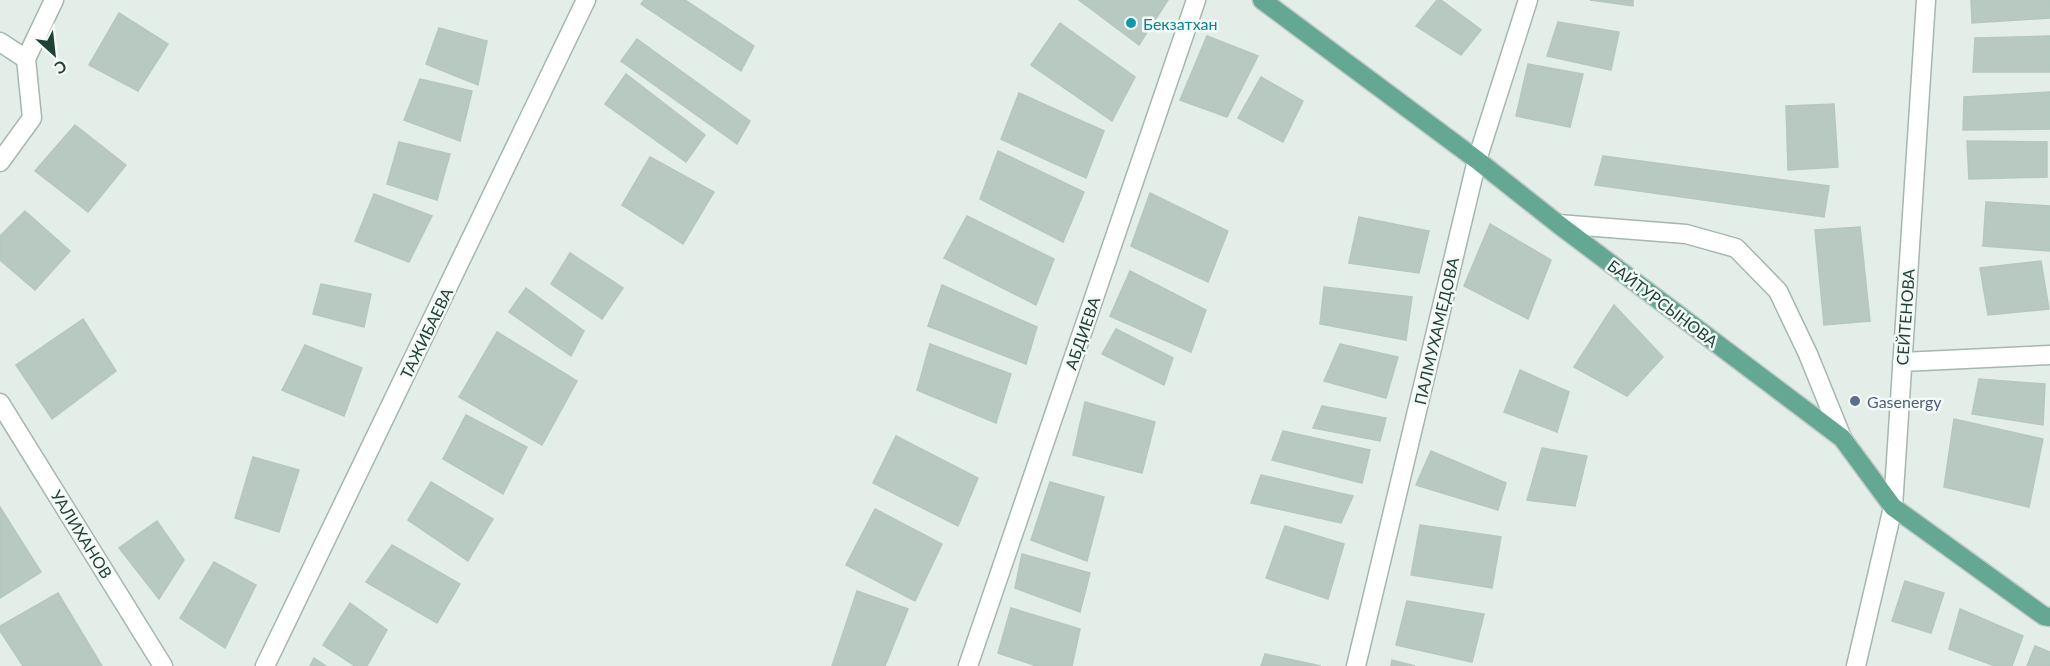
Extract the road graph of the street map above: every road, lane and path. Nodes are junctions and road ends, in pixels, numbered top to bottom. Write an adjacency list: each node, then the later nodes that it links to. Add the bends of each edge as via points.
1 (54, 0): 8 (street)
2 (586, 0): 19 (street, ТАЖИБАЕВА)
3 (1196, 0): 20 (street, АБДИЕВА)
4 (1262, 0): 9 (main road, БАЙТУРСЫНОВА)
5 (1528, 0): 9 (street, ПАЛМУХАМЕДОВА)
6 (1926, 0): 13 (street, СЕЙТЕНОВА)
7 (0, 42): 8 (street)
8 (26, 59): 10 (street, via 32,118)
9 (1477, 160): 11 (main road, БАЙТУРСЫНОВА); 21 (street, ПАЛМУХАМЕДОВА)
10 (0, 162)
11 (1558, 224): 15 (main road, БАЙТУРСЫНОВА); 15 (street, via 1686,234 1736,248 1778,291)
12 (2050, 355): 13 (street)
13 (1902, 362): 16 (street, СЕЙТЕНОВА)
14 (0, 403): 18 (street, УАЛИХАНОВ)
15 (1842, 438): 16 (main road, БАЙТУРСЫНОВА)
16 (1893, 507): 17 (main road, БАЙТУРСЫНОВА); 22 (street, СЕЙТЕНОВА)
17 (2050, 617)
18 (163, 666)
19 (265, 666)
20 (968, 666)
21 (1356, 666)
22 (1856, 666)

